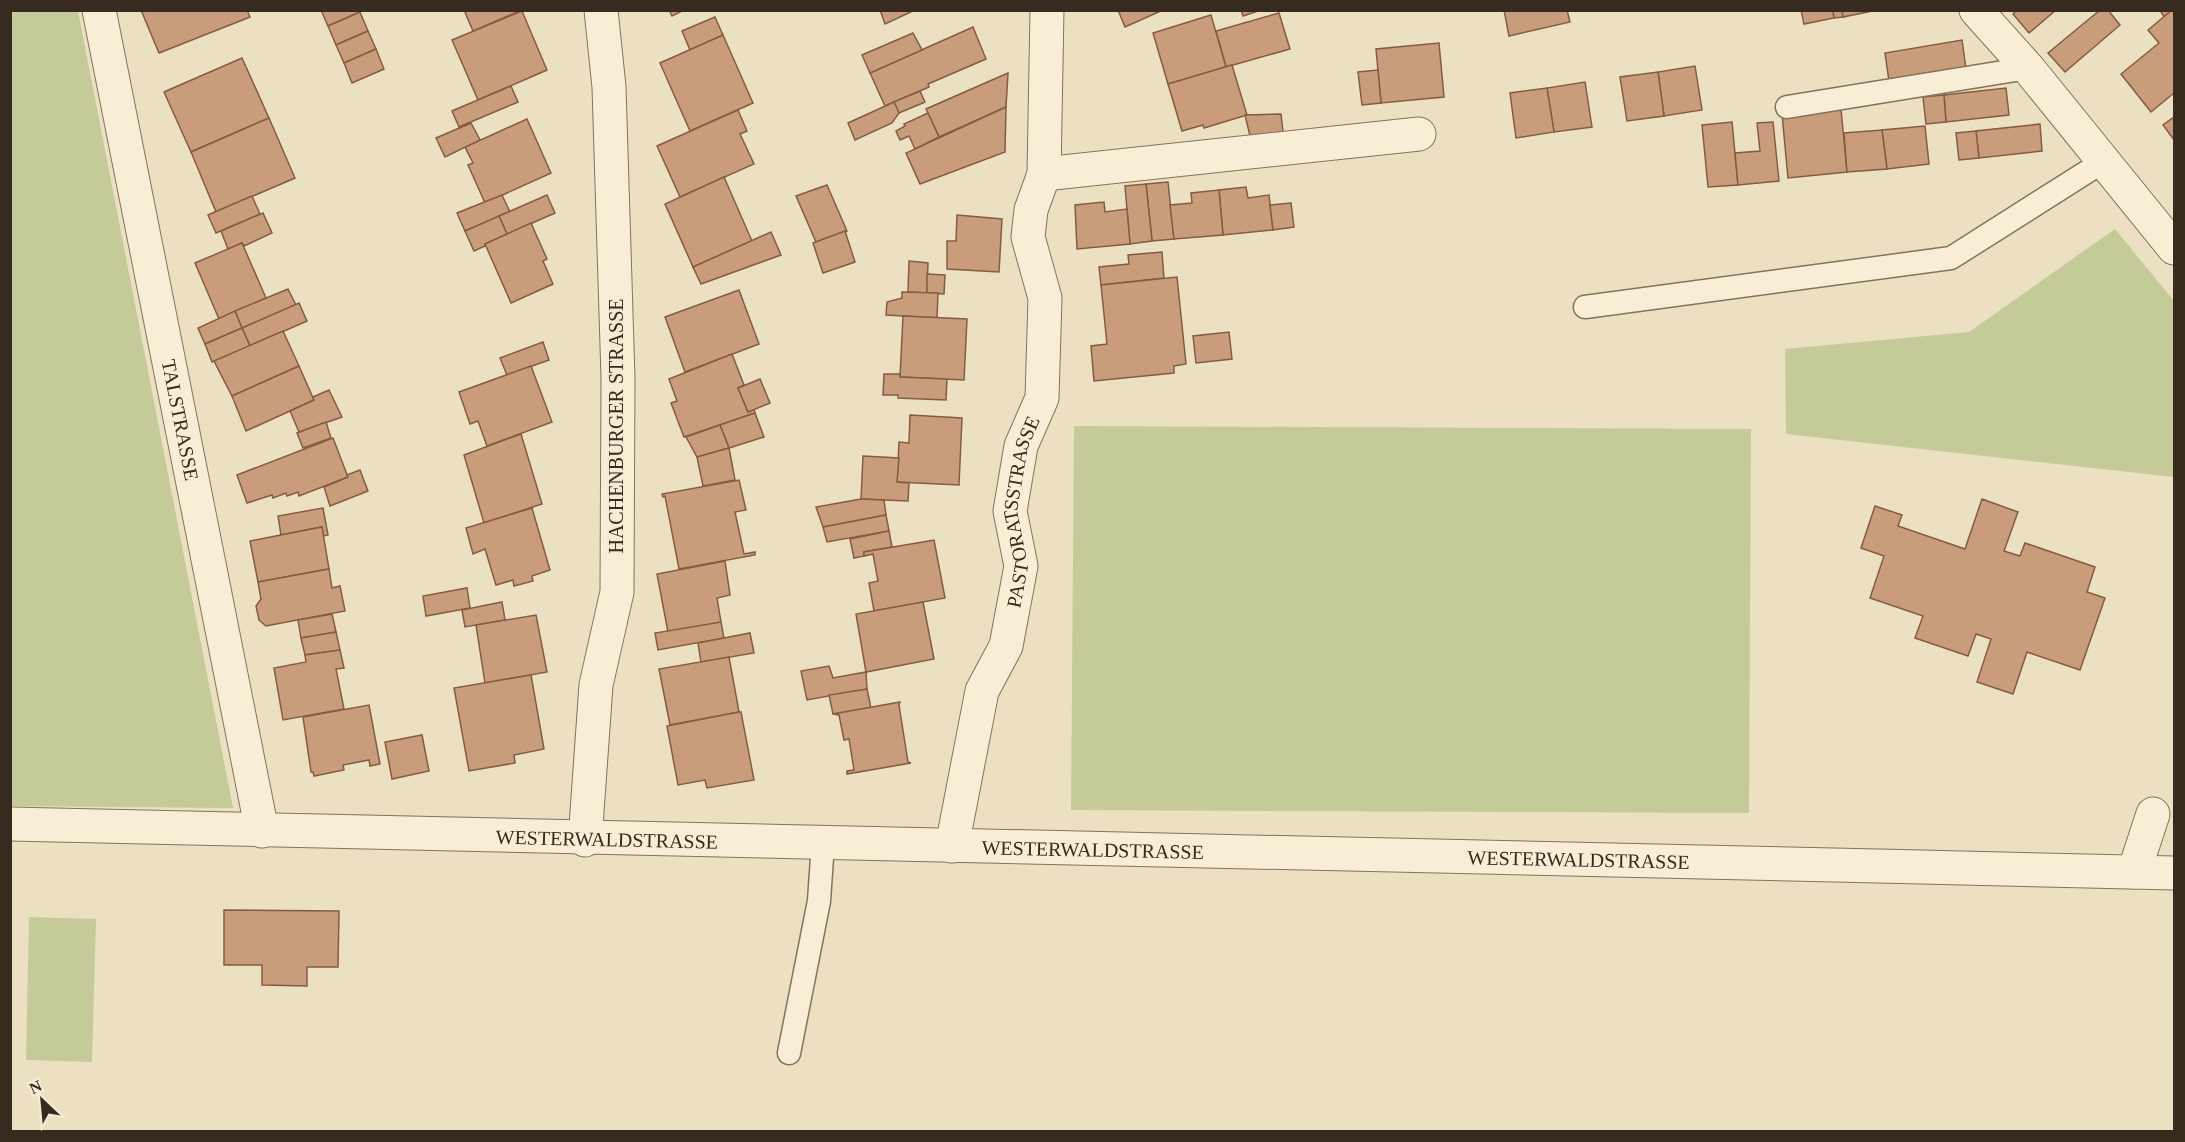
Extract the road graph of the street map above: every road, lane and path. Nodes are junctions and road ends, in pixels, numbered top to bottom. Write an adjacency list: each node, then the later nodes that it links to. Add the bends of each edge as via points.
1 (99, 10): 14 (street, TALSTRASSE)
2 (601, 10): 15 (street, HACHENBURGER STRASSE, via 609,87 618,378 617,592 596,685)
3 (1047, 10): 9 (street, PASTORATSSTRASSE)
4 (1976, 10): 5 (street)
5 (2028, 68): 6 (lane); 8 (street)
6 (1787, 107)
7 (1419, 134): 9 (street)
8 (2104, 161): 10 (street); 11 (lane, via 1951,258)
9 (1044, 174): 17 (street, PASTORATSSTRASSE, via 1031,210 1028,237 1045,298 1042,398 1021,446 1010,511 1021,566 1006,646 982,691)
10 (2175, 248)
11 (1585, 307)
12 (2153, 814): 18 (street)
13 (10, 824): 14 (street, WESTERWALDSTRASSE)
14 (262, 831): 15 (street, WESTERWALDSTRASSE)
15 (585, 840): 16 (street, WESTERWALDSTRASSE)
16 (822, 843): 17 (street, WESTERWALDSTRASSE); 20 (lane, via 819,901)
17 (952, 846): 18 (street, WESTERWALDSTRASSE)
18 (2134, 872): 19 (street, WESTERWALDSTRASSE)
19 (2175, 873)
20 (789, 1053)

